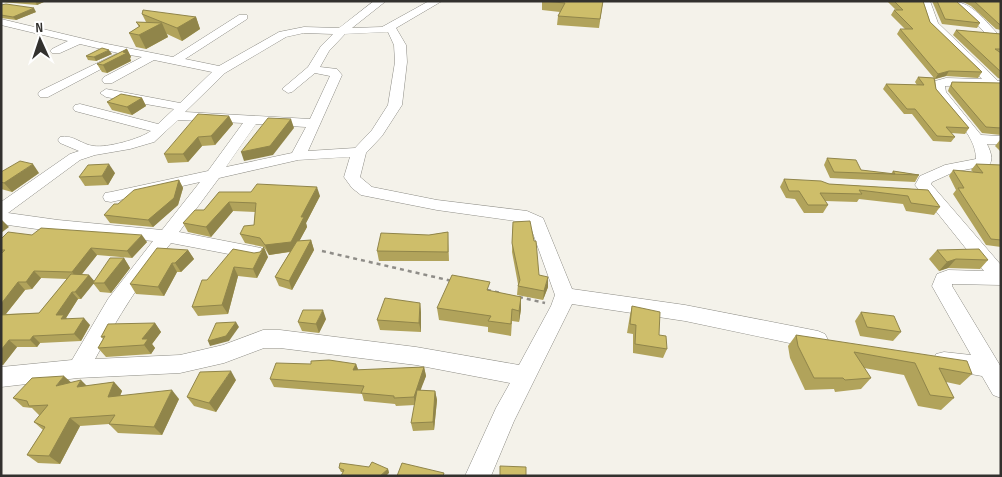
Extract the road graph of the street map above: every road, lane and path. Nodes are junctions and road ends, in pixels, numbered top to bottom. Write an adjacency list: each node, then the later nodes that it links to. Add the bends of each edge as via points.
1 (382, 1): 13 (street)
2 (437, 1): 10 (street)
3 (925, 1): 11 (street)
4 (955, 1): 15 (street)
5 (243, 17): 20 (street)
6 (43, 20): 9 (street)
7 (1, 22): 9 (street)
8 (216, 23): 19 (street)
9 (22, 27): 16 (street)
10 (391, 28): 13 (street); 35 (street, via 400,45 401,62 395,105 377,133)
11 (938, 29): 12 (street); 23 (street)
12 (956, 31)
13 (342, 32): 21 (street, via 320,55); 22 (street, via 289,32)
14 (974, 32): 15 (street)
15 (996, 34)
16 (82, 42): 17 (street); 18 (street)
17 (127, 48): 19 (street); 25 (street)
18 (56, 51)
19 (156, 57): 20 (street); 27 (street, via 107,87)
20 (175, 61): 22 (street)
21 (313, 69): 24 (street); 29 (street, via 336,75)
22 (221, 70): 27 (street)
23 (998, 84): 31 (street, via 939,84 940,93)
24 (288, 89)
25 (44, 94)
26 (80, 108): 30 (street)
27 (179, 112): 28 (street); 30 (street)
28 (252, 120): 29 (street); 39 (street)
29 (315, 123): 36 (street)
30 (161, 130): 34 (street, via 142,142)
31 (979, 139): 33 (street); 37 (street)
32 (65, 140): 34 (street)
33 (1001, 140)
34 (92, 151): 43 (street, via 75,157)
35 (359, 152): 36 (street); 53 (street, via 352,177 367,191 437,205 527,217 537,222)
36 (298, 156): 39 (street)
37 (984, 162): 38 (street); 41 (street, via 938,172 925,179 923,185)
38 (1001, 165)
39 (211, 176): 42 (street); 45 (street)
40 (909, 190): 41 (street)
41 (927, 192): 48 (street)
42 (110, 197)
43 (1, 210)
44 (1, 218): 45 (street)
45 (167, 236): 47 (street); 57 (street, via 121,296)
46 (322, 251): 49 (path)
47 (258, 254)
48 (1001, 278): 56 (street, via 948,276 942,286)
49 (456, 282)
50 (485, 289): 51 (path)
51 (504, 294)
52 (513, 296): 53 (path)
53 (563, 301): 54 (street, via 685,313); 58 (street)
54 (833, 343)
55 (920, 357): 56 (street)
56 (988, 368): 60 (street)
57 (78, 369): 58 (street, via 180,364 224,354 263,339 280,339 416,356); 59 (street)
58 (525, 376): 61 (street)
59 (1, 378)
60 (1001, 388)
61 (478, 476)

